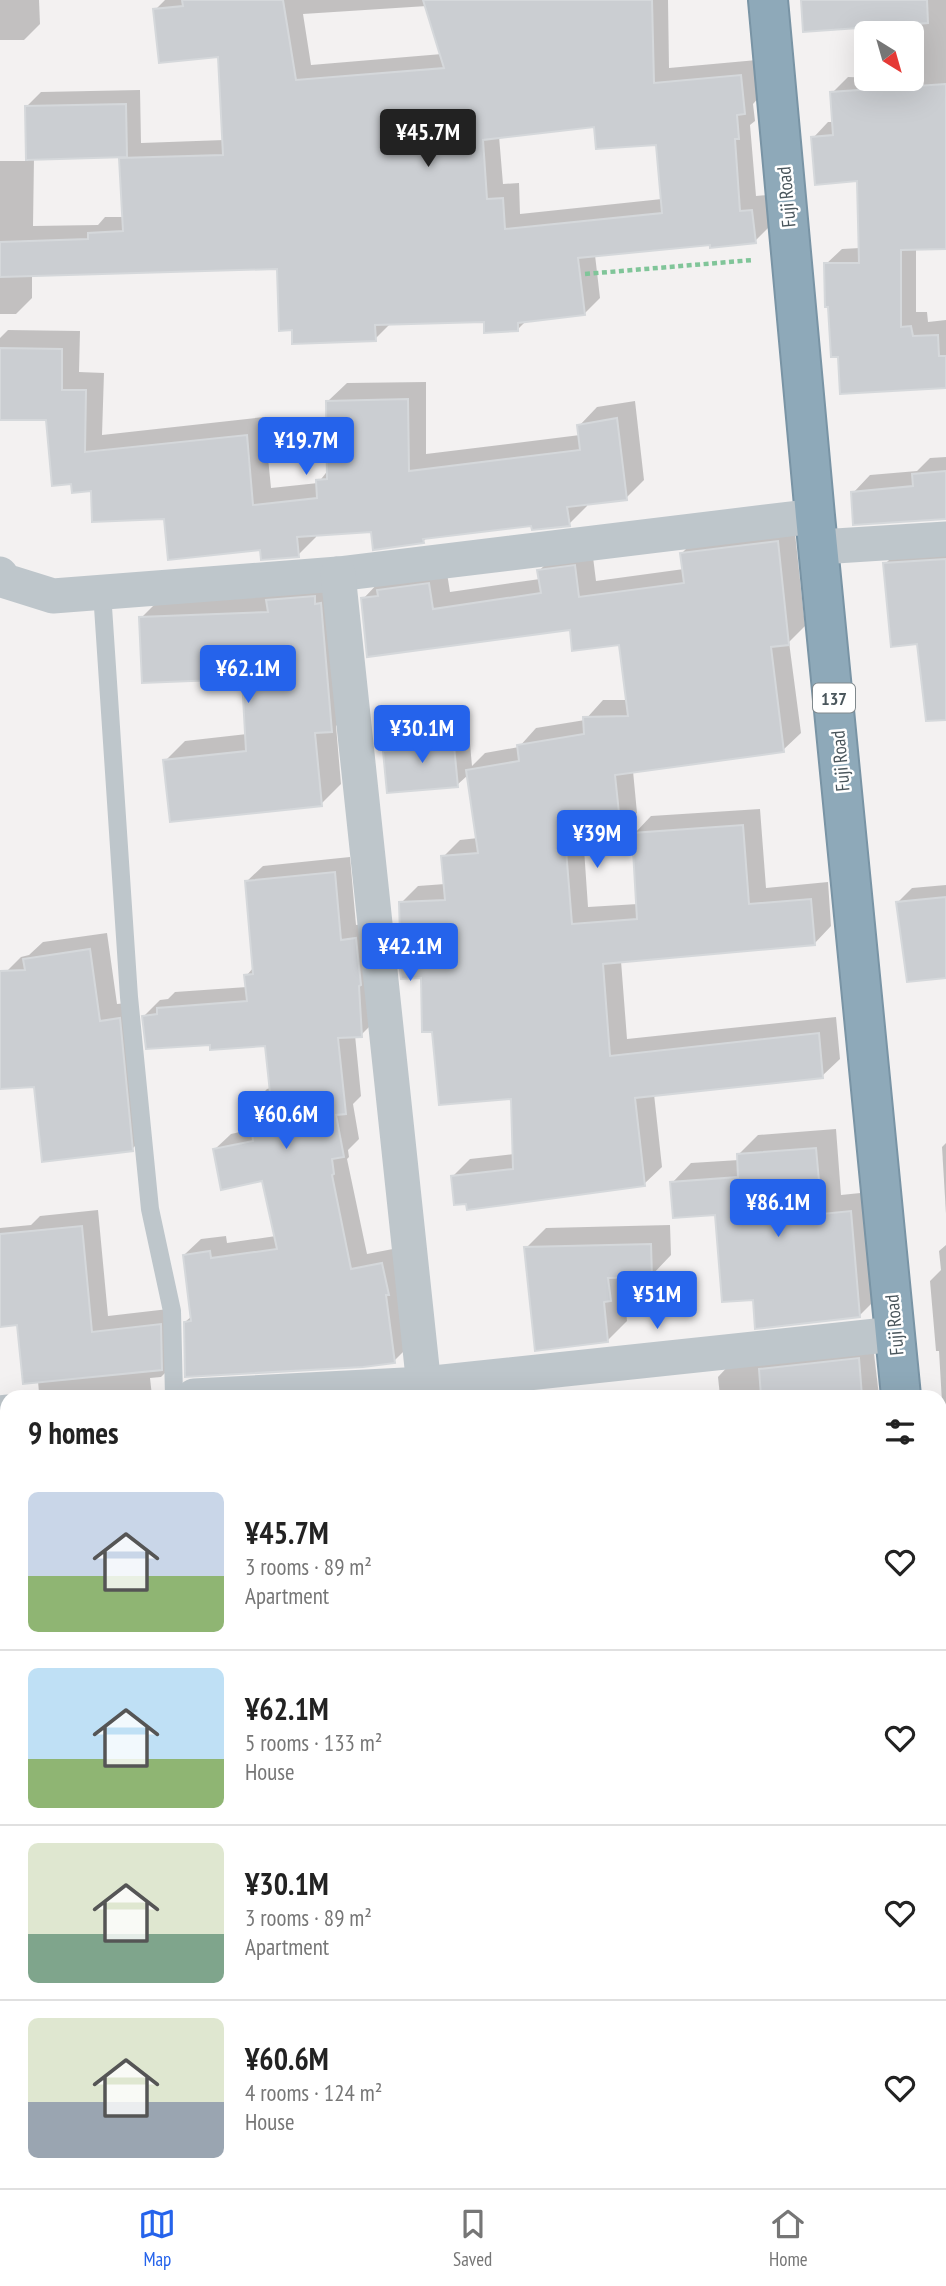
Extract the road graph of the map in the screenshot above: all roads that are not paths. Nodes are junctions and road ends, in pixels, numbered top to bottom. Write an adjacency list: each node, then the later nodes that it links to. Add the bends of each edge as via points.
1 (768, 0): 2 (highway, Fuji Road / 137)
2 (818, 532): 3 (street); 5 (street); 7 (highway, Fuji Road / 137)
3 (946, 540)
4 (0, 574): 6 (street, via 5,581 53,596)
5 (338, 574): 6 (street); 9 (street)
6 (102, 592): 8 (lane, via 129,997 150,1209 172,1311)
7 (895, 1334): 9 (street); 10 (highway, Fuji Road / 137)
8 (174, 1390)
9 (425, 1390)
10 (900, 1390)

